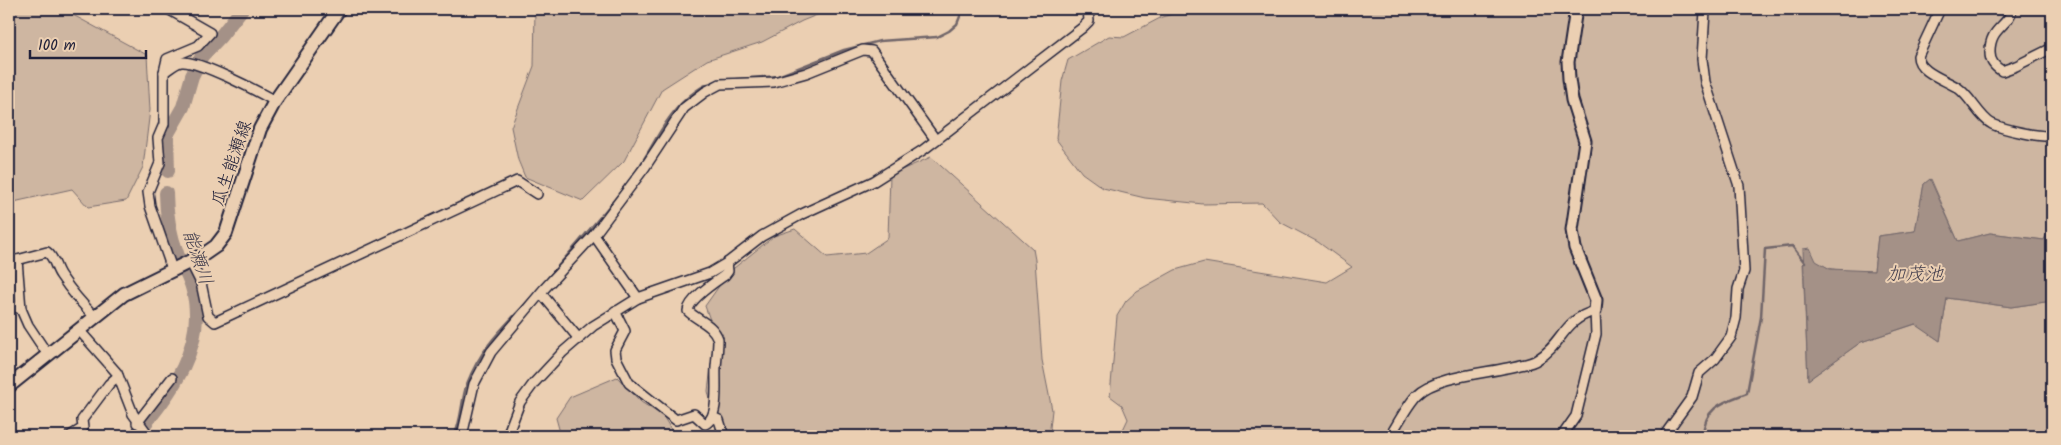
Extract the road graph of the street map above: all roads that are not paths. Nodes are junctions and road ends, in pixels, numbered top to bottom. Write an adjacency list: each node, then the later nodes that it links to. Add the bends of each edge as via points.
1 (168, 9): 9 (street, via 210,33 198,46 167,59)
2 (339, 9): 10 (main road, 瓜生能瀬線)
3 (1088, 9): 12 (street, via 1089,21 1082,28)
4 (1576, 9): 24 (street, via 1568,62 1572,100 1585,141 1572,230 1575,248 1596,300)
5 (1940, 9): 11 (street, via 1918,56 1919,64 1962,90 1991,123)
6 (2012, 9): 8 (street, via 1990,40 1990,56 1995,67 2002,71 2009,69)
7 (1705, 11): 41 (street, via 1702,59 1705,82 1740,186 1744,271 1731,337 1716,359 1699,373 1692,397)
8 (2052, 48)
9 (164, 72): 10 (street, via 178,62 192,62 245,84); 18 (street, via 164,124 158,138 160,163 148,192)
10 (275, 101): 16 (main road, 瓜生能瀬線, via 260,129 226,233 216,246)
11 (2052, 136)
12 (935, 139): 14 (street, via 872,51 863,50 774,82 720,84 684,108); 17 (street, via 874,182 794,218 762,236)
13 (537, 194): 16 (street, via 517,181 215,322 208,316 201,283)
14 (594, 235): 19 (street); 20 (street)
15 (13, 260): 22 (street); 25 (street, via 47,252 52,255 60,276)
16 (190, 261): 18 (main road, 瓜生能瀬線)
17 (727, 263): 20 (street, via 710,273); 32 (street, via 725,275 688,307 692,315 716,332 718,339 716,399)
18 (172, 269): 25 (main road, 瓜生能瀬線, via 134,287)
19 (541, 294): 27 (street); 36 (street, via 491,352 474,384)
20 (638, 298): 23 (street)
21 (9, 305): 22 (street)
22 (21, 309): 28 (street)
23 (615, 311): 27 (street); 32 (street, via 625,331 615,350 616,358 629,383 676,420 694,414 705,424)
24 (1595, 311): 39 (street, via 1575,320 1537,360 1428,387 1417,395); 40 (street, via 1596,334 1576,416)
25 (95, 317): 26 (main road, 瓜生能瀬線)
26 (79, 330): 28 (main road, 瓜生能瀬線); 29 (street)
27 (579, 339): 37 (street, via 534,383 520,402)
28 (48, 355): 31 (main road, 瓜生能瀬線)
29 (118, 376): 33 (street); 34 (street, via 82,420 83,428)
30 (172, 378): 33 (street)
31 (9, 386)
32 (712, 417): 38 (street, via 719,420)
33 (137, 423): 35 (street)
34 (70, 436)
35 (149, 436)
36 (462, 436)
37 (507, 436)
38 (724, 436)
39 (1390, 436)
40 (1562, 436)
41 (1664, 436)

